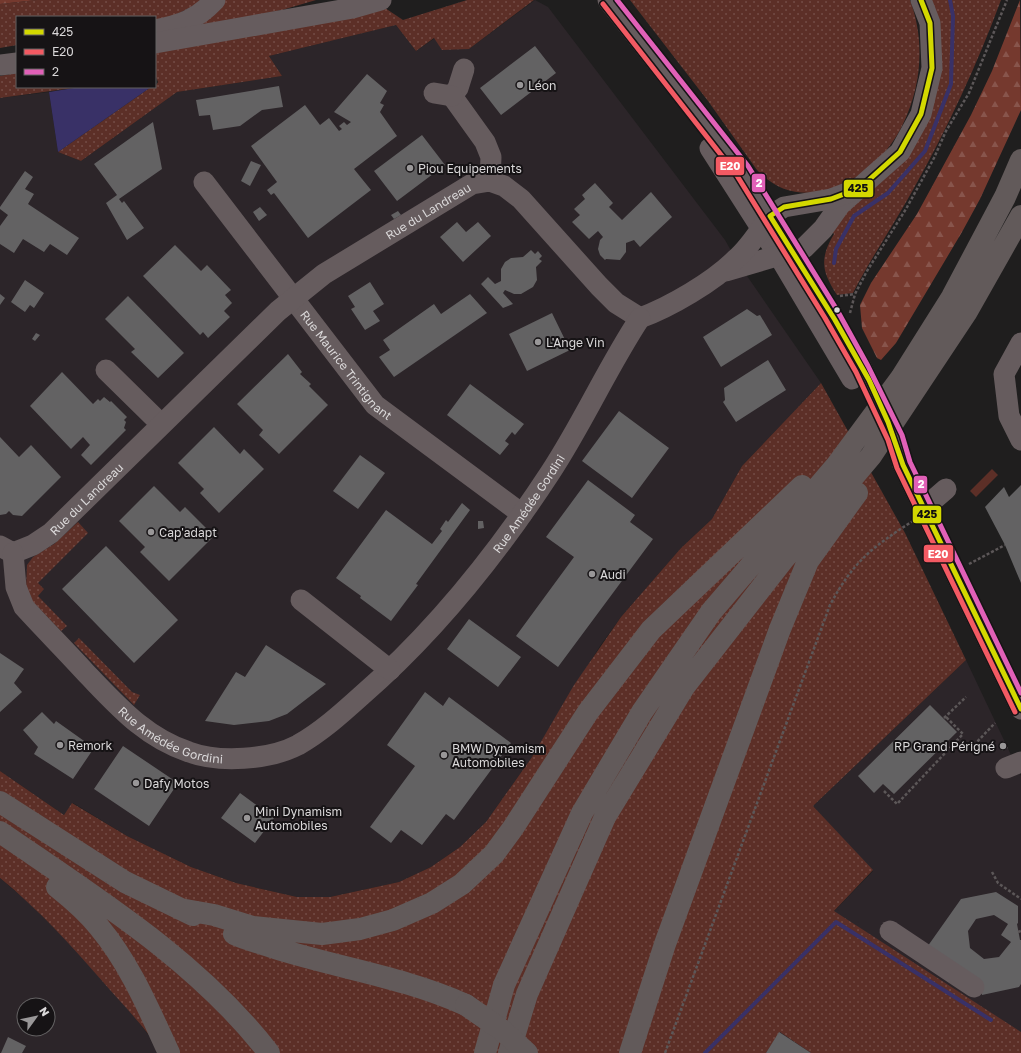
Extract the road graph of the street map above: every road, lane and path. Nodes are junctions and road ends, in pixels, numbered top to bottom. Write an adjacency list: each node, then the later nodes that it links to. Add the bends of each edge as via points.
1 (215, 0): 7 (street, via 200,14 179,26)
2 (332, 0): 8 (street)
3 (381, 0): 8 (street, via 353,8)
4 (608, 0): 18 (street, via 742,170)
5 (921, 0): 16 (street, via 930,23 932,68 921,114 900,152)
6 (1007, 0): 21 (path, via 969,93 946,131 906,209)
7 (156, 30)
8 (225, 31): 9 (street)
9 (156, 43)
10 (16, 63): 11 (street)
11 (0, 65)
12 (464, 69): 14 (street, via 458,88 443,95 485,142 491,157)
13 (1021, 160): 30 (highway, via 1006,197 952,297 901,378)
14 (490, 181): 23 (street, Rue du Landreau, via 472,184 324,274); 24 (street, via 504,186 521,199 599,286 616,303)
15 (204, 182): 23 (street, Rue Maurice Trintignant)
16 (860, 188): 18 (street, via 831,200 784,207); 19 (street, via 840,205 823,229 804,248)
17 (1021, 216): 31 (highway, via 966,313)
18 (766, 222): 19 (street); 20 (street, via 737,259)
19 (786, 254): 20 (street, via 740,265); 34 (street, via 857,374 887,444 906,472)
20 (720, 273): 24 (street, via 658,312)
21 (855, 294): 22 (path); 25 (path)
22 (839, 296)
23 (293, 299): 28 (street, Rue du Landreau, via 263,324); 33 (street, Rue Maurice Trintignant, via 375,405)
24 (640, 318): 33 (street, Rue Amédée Gordini, via 551,472)
25 (849, 319)
26 (1021, 343): 29 (street, via 1004,374 1009,416)
27 (106, 370): 28 (street)
28 (161, 424): 36 (street, Rue du Landreau, via 51,533 33,545)
29 (1021, 440)
30 (856, 441): 51 (highway, via 832,452 805,483 651,630 588,712 504,841 462,884 432,903 393,920 360,929 322,934 253,927 214,915); 56 (highway, via 711,612 642,712 582,813 504,985)
31 (871, 456): 57 (highway, via 783,560 684,686 605,817 527,994); 59 (highway, via 865,482 808,561 780,629 665,944)
32 (946, 489): 34 (street)
33 (522, 514): 39 (street, Rue Amédée Gordini, via 478,574)
34 (919, 514): 40 (street); 60 (path, via 871,549 844,581 830,605)
35 (1005, 545): 37 (path)
36 (7, 549): 39 (street, Rue Amédée Gordini, via 16,587 24,607 129,718 157,738 190,753 226,759 262,756 296,746 326,726)
37 (966, 565)
38 (301, 600): 39 (street)
39 (390, 670)
40 (1015, 682): 42 (street)
41 (966, 697): 45 (path, via 945,718 963,734 897,804)
42 (1021, 709)
43 (995, 723): 44 (path)
44 (974, 745)
45 (884, 791)
46 (0, 802): 51 (highway, via 125,882)
47 (0, 832): 48 (highway)
48 (27, 851): 54 (highway, via 42,874 79,905 100,928 126,965); 55 (highway, via 126,918 177,959 228,1005)
49 (992, 872): 50 (path, via 998,883)
50 (1021, 898)
51 (180, 909): 58 (highway, bridge, via 237,936 430,990 466,1005 502,1030)
52 (890, 931): 53 (street)
53 (974, 987)
54 (169, 1053)
55 (269, 1053)
56 (485, 1053)
57 (509, 1053)
58 (527, 1053)
59 (630, 1053)
60 (665, 1053)

